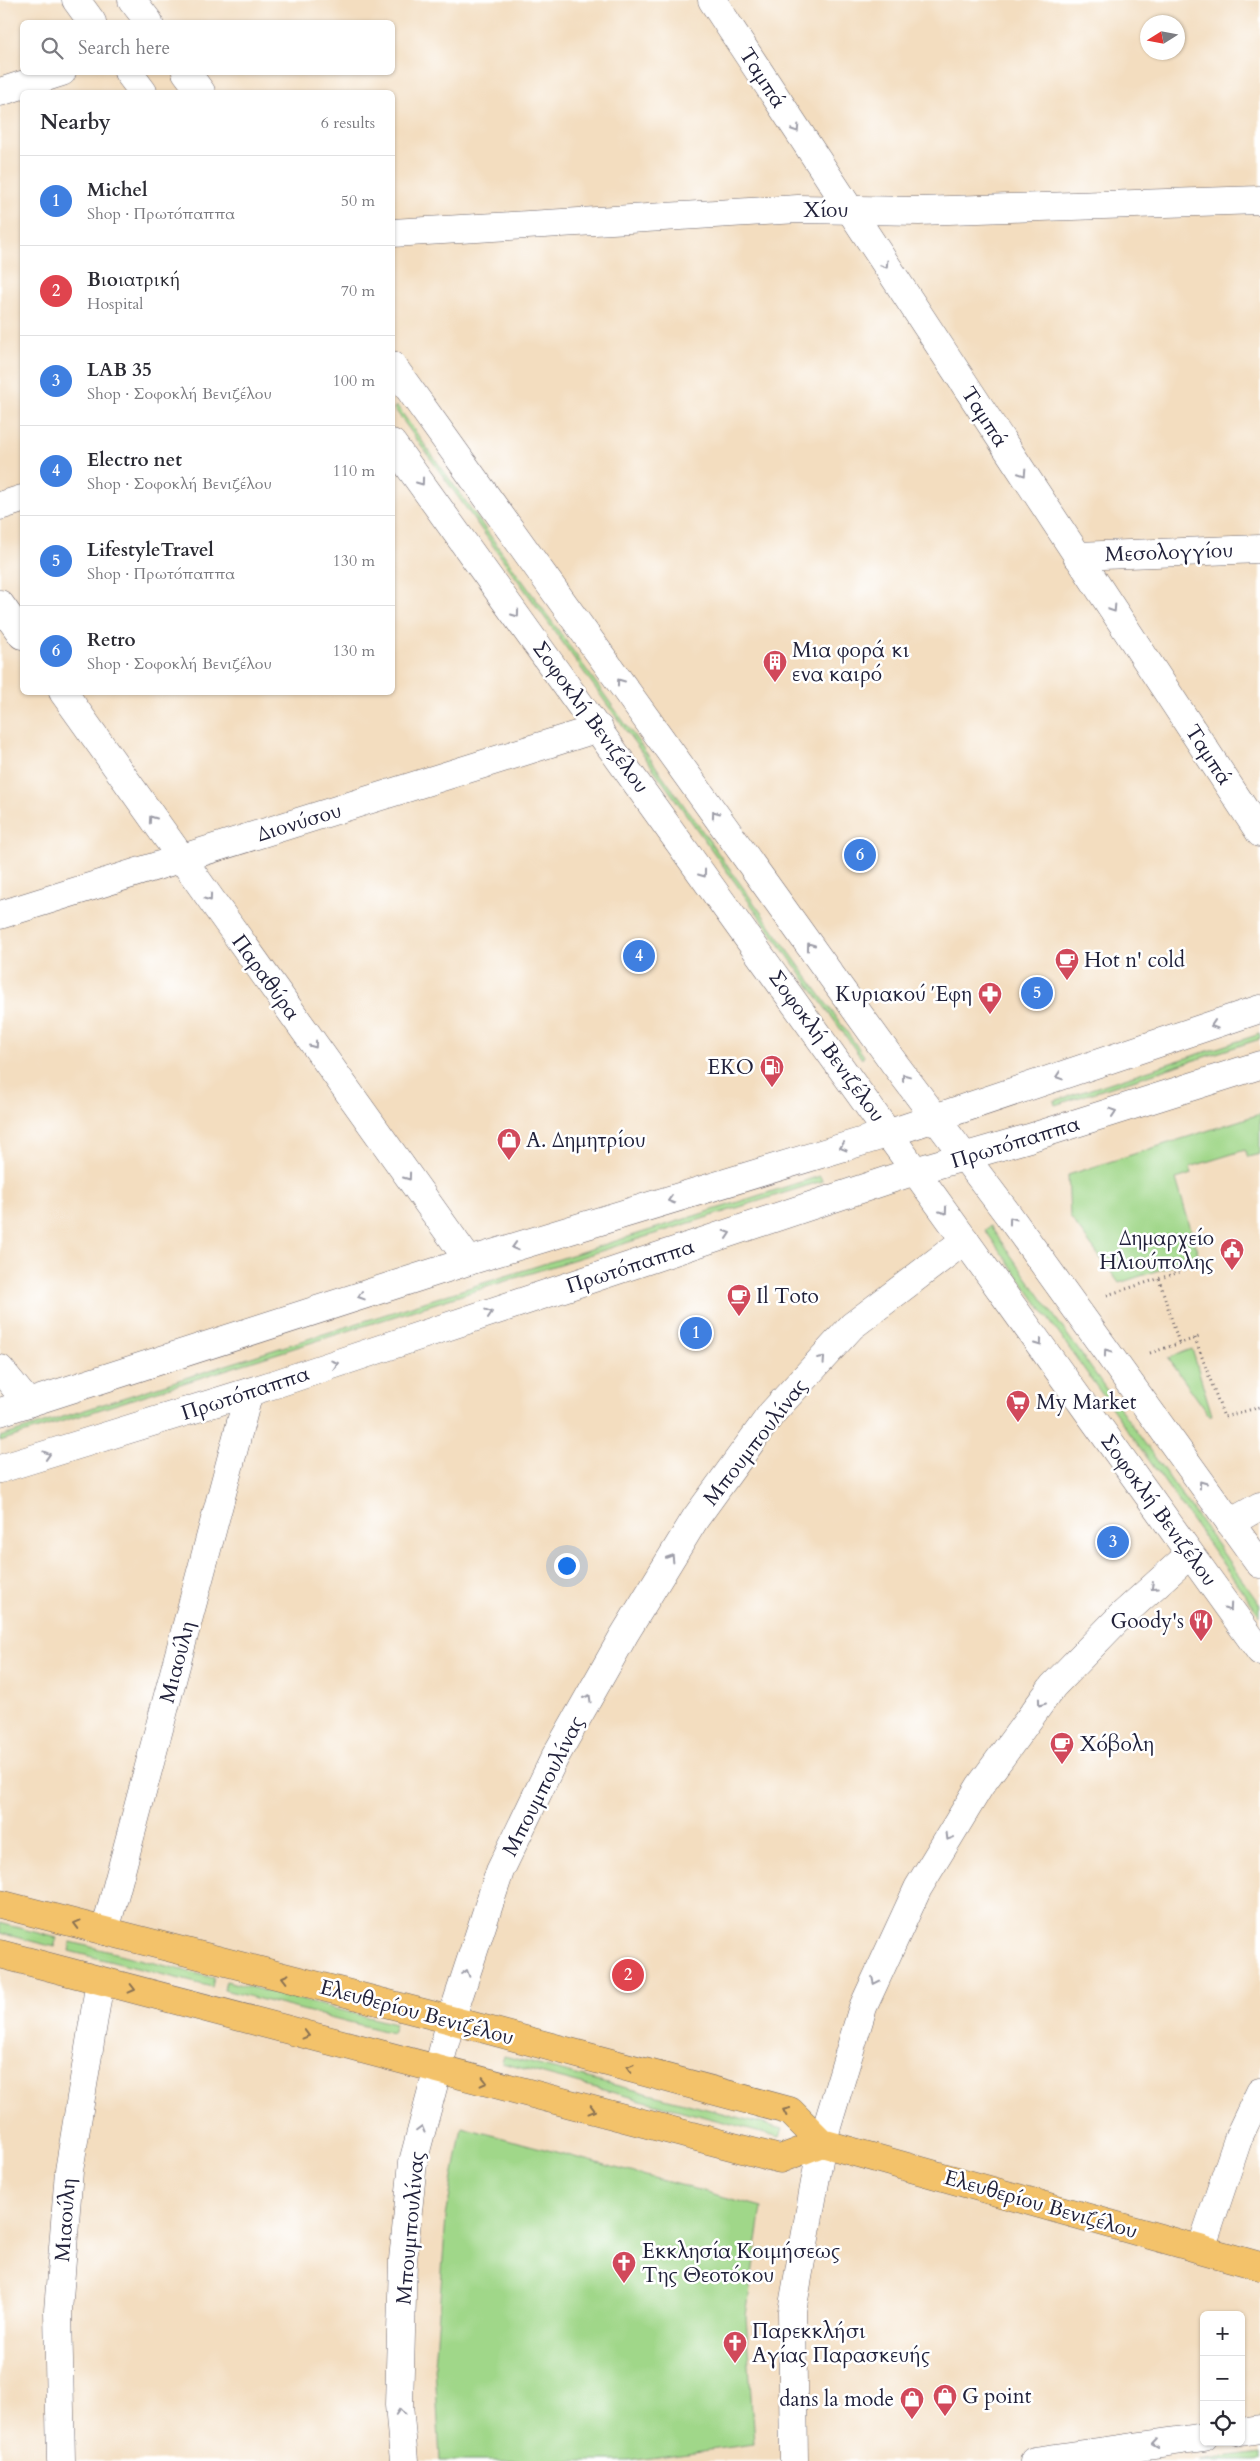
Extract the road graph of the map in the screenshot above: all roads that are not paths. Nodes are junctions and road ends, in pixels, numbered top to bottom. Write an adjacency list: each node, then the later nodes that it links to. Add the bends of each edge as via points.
1 (76, 0): 4 (street)
2 (132, 0): 5 (street)
3 (712, 0): 13 (street, Ταμπά, one-way to 13)
4 (91, 20)
5 (147, 20)
6 (53, 75): 11 (street)
7 (130, 75): 9 (street)
8 (188, 75): 10 (street)
9 (142, 90)
10 (199, 90)
11 (0, 92)
12 (1260, 200): 13 (street, Χίου, via 919,211)
13 (848, 210): 14 (street, Χίου, via 788,210); 20 (street, Ταμπά, one-way to 20)
14 (395, 233)
15 (395, 373): 30 (street, Σοφοκλή Βενιζέλου, one-way to 15)
16 (395, 447): 24 (street, Σοφοκλή Βενιζέλου, one-way to 24)
17 (20, 500): 18 (street)
18 (0, 506)
19 (1260, 549): 20 (street, Μεσολογγίου)
20 (1077, 556): 25 (street, Ταμπά, one-way to 25)
21 (0, 604): 22 (street)
22 (20, 632)
23 (65, 695): 26 (street, Παραθύρα, one-way to 23)
24 (599, 728): 26 (street, Διονύσου); 31 (street, Σοφοκλή Βενιζέλου, one-way to 31)
25 (1260, 833)
26 (181, 859): 27 (street, Διονύσου); 35 (street, Παραθύρα, one-way to 35)
27 (0, 915)
28 (1260, 1010): 30 (street, one-way to 30)
29 (1260, 1064): 32 (street, Πρωτόπαππα, one-way to 29)
30 (934, 1117): 31 (street); 32 (street, Σοφοκλή Βενιζέλου)
31 (890, 1133): 33 (street, Σοφοκλή Βενιζέλου); 35 (street, one-way to 35)
32 (966, 1158): 33 (street, Πρωτόπαππα); 42 (street, Σοφοκλή Βενιζέλου, one-way to 32)
33 (915, 1171): 34 (street, Σοφοκλή Βενιζέλου, one-way to 34); 37 (street, Πρωτόπαππα, one-way to 33)
34 (965, 1240): 43 (street, Σοφοκλή Βενιζέλου, one-way to 43); 50 (street, Μπουμπουλίνας, one-way to 34, via 500,1871 555,1757 695,1519 772,1413 852,1326)
35 (469, 1261): 38 (street, one-way to 38)
36 (0, 1369): 38 (street)
37 (249, 1392): 40 (street, Πρωτόπαππα, one-way to 37); 47 (street, Μιαούλη)
38 (28, 1403): 39 (street)
39 (0, 1412)
40 (0, 1469)
41 (1260, 1506): 42 (street)
42 (1230, 1523): 44 (street, Σοφοκλή Βενιζέλου)
43 (1190, 1554): 45 (street, Σοφοκλή Βενιζέλου, one-way to 45); 53 (street, one-way to 53, via 1120,1617 1053,1686 980,1786 918,1888 863,2007)
44 (1260, 1564)
45 (1260, 1651)
46 (0, 1904): 47 (main road, Ελευθερίου Βενιζέλου, one-way to 46)
47 (105, 1931): 50 (main road, Ελευθερίου Βενιζέλου, one-way to 47)
48 (0, 1954): 49 (main road)
49 (100, 1981): 51 (main road, one-way to 51); 59 (street, Μιαούλη, via 69,2170 58,2311)
50 (451, 2020): 51 (street, Μπουμπουλίνας); 53 (main road, Ελευθερίου Βενιζέλου, one-way to 50, via 790,2111)
51 (437, 2070): 53 (main road, one-way to 53, via 780,2159); 60 (street, Μπουμπουλίνας, one-way to 51, via 399,2405 403,2260 412,2162)
52 (1260, 2092): 54 (street, via 1239,2136)
53 (822, 2143): 54 (main road, Ελευθερίου Βενιζέλου); 61 (street, via 792,2311)
54 (1201, 2249): 55 (main road, Ελευθερίου Βενιζέλου)
55 (1260, 2266)
56 (1260, 2429): 57 (street)
57 (1245, 2431)
58 (1200, 2438): 62 (street, one-way to 62)
59 (61, 2461)
60 (404, 2461)
61 (794, 2461)
62 (1034, 2461)

